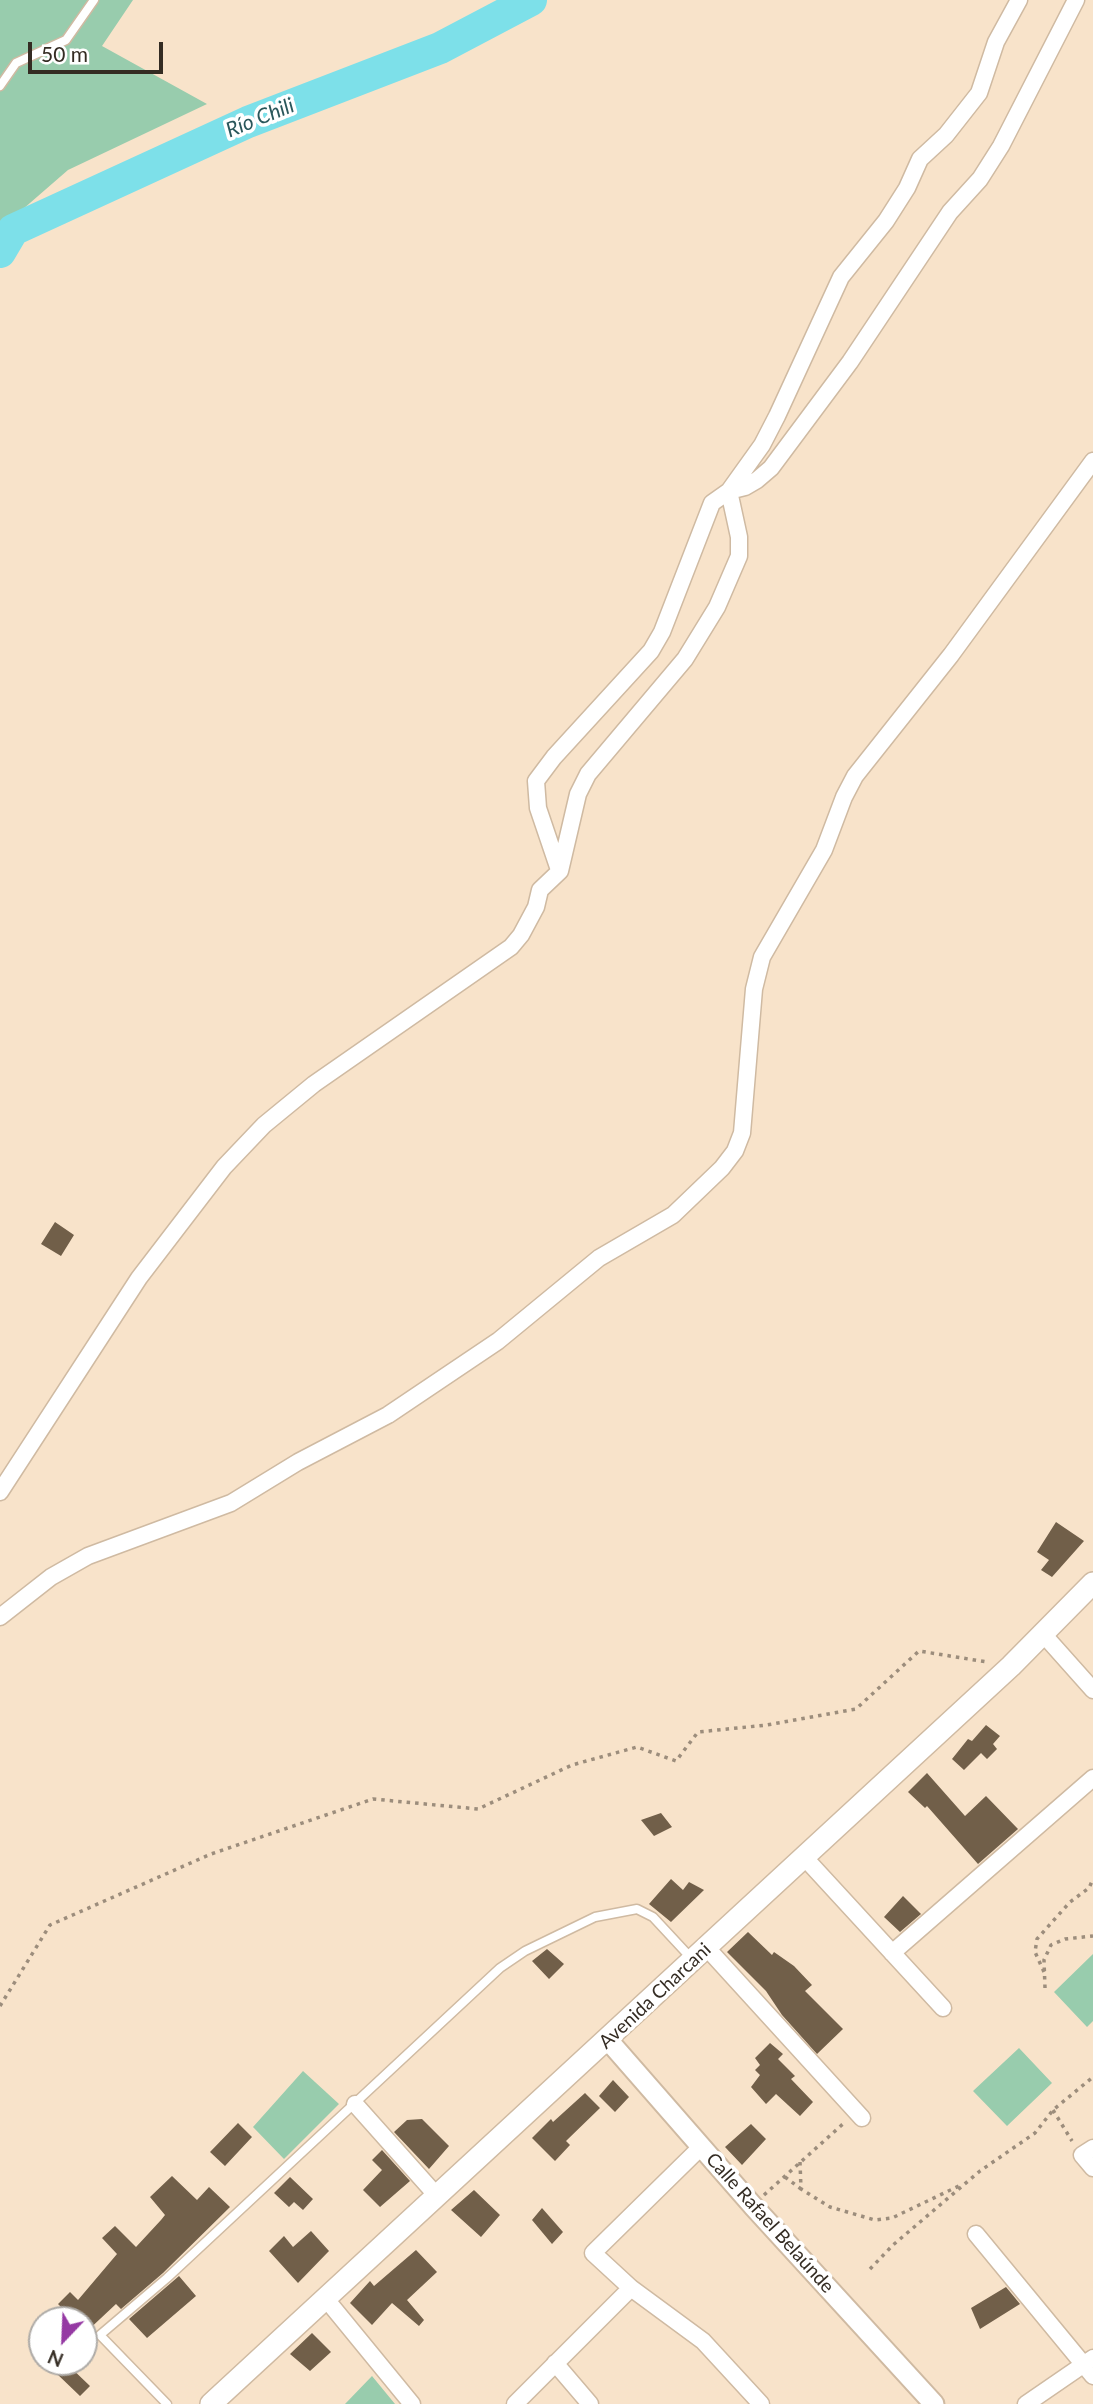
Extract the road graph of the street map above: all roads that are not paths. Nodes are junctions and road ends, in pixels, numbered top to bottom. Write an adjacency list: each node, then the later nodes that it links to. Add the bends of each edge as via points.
1 (94, 0): 4 (lane, via 66,40 16,63)
2 (1019, 0): 6 (street, via 996,42 979,93 920,159 886,221 841,277 762,445)
3 (1076, 0): 6 (street, via 980,179 950,212 850,362 771,468 745,488)
4 (0, 86)
5 (1093, 461): 10 (street, via 951,655 855,776 824,850 762,957 754,989 742,1133 722,1168 673,1214 598,1258 498,1341 388,1415 230,1503 88,1556 51,1577)
6 (729, 491): 7 (street, via 739,537 731,578 685,659 588,774 578,794); 7 (street, via 712,503 651,651 536,781 538,808)
7 (560, 871): 8 (street, via 540,890 530,919 511,947 314,1084 264,1125 224,1167 139,1278)
8 (0, 1492)
9 (1093, 1583): 11 (main road, Avenida Charcani)
10 (0, 1617)
11 (1044, 1635): 12 (street); 14 (main road, Avenida Charcani)
12 (1093, 1690)
13 (1093, 1778): 15 (street)
14 (805, 1858): 15 (street); 16 (main road, Avenida Charcani)
15 (892, 1953): 17 (street)
16 (700, 1954): 18 (main road, Avenida Charcani); 19 (lane, via 637,1909 595,1917 500,1968); 20 (street)
17 (943, 2008)
18 (608, 2040): 21 (street, Calle Rafael Belaúnde); 24 (main road, Avenida Charcani)
19 (355, 2104): 24 (street); 31 (lane, via 100,2335)
20 (859, 2114)
21 (701, 2147): 26 (street, via 593,2253); 37 (street, Calle Rafael Belaúnde)
22 (1093, 2148): 23 (street, via 1082,2155)
23 (1093, 2168)
24 (437, 2196): 27 (main road, Avenida Charcani)
25 (976, 2234): 28 (street)
26 (631, 2288): 29 (street); 36 (street, via 703,2341)
27 (326, 2299): 32 (main road, Avenida Charcani); 33 (street)
28 (1088, 2360): 30 (street); 38 (street)
29 (555, 2363): 34 (street); 35 (street)
30 (1093, 2376)
31 (167, 2404)
32 (211, 2404)
33 (412, 2404)
34 (515, 2404)
35 (590, 2404)
36 (761, 2404)
37 (934, 2404)
38 (1026, 2404)

